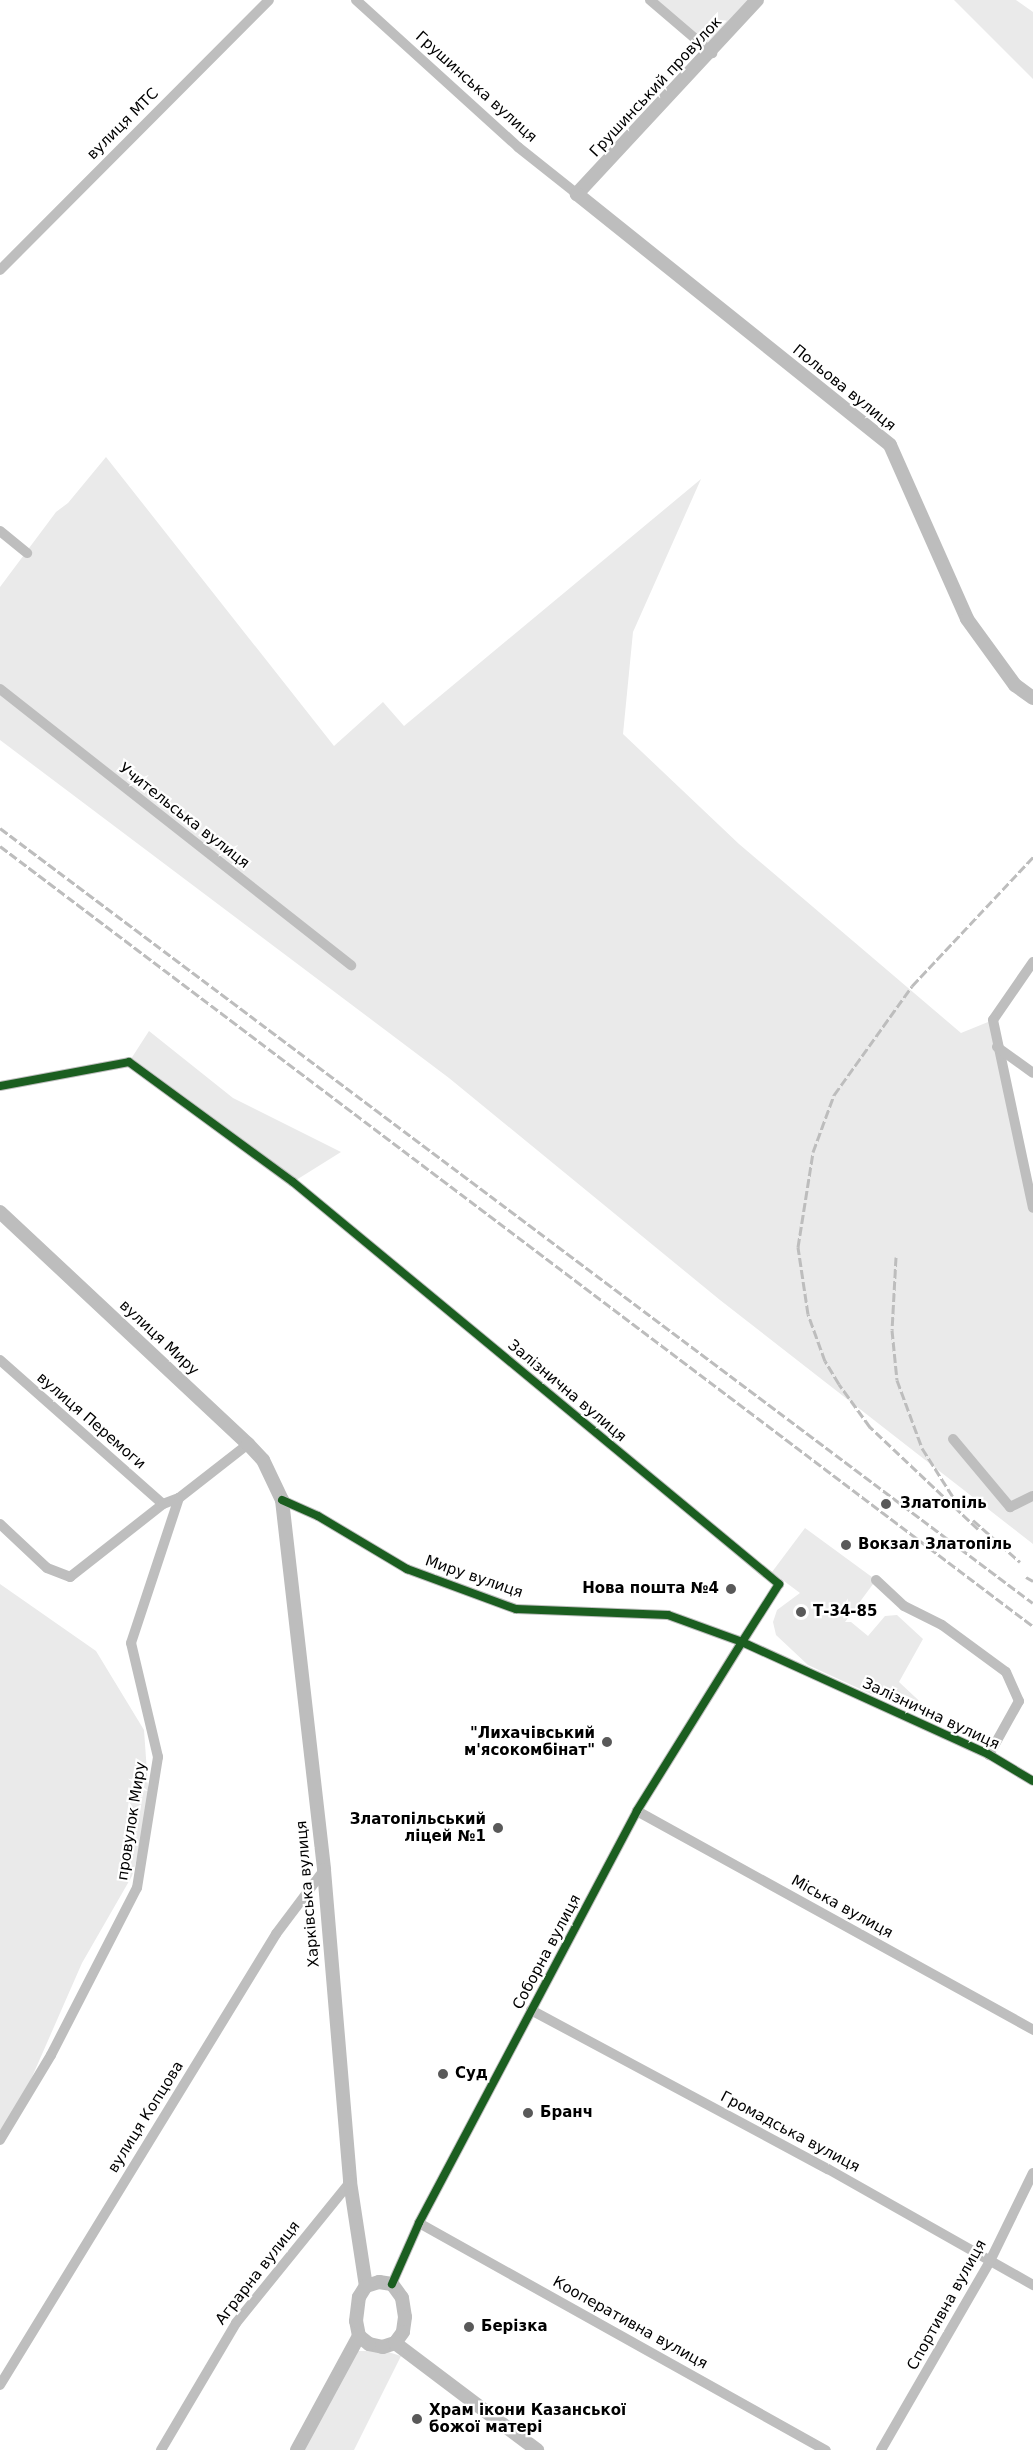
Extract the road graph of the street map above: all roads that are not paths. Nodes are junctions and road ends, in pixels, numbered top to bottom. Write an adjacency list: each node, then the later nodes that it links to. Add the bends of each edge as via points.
1 (269, 0): 7 (street, вулиця МТС)
2 (356, 0): 6 (street, Грушинська вулиця, via 518,147)
3 (650, 0): 5 (street)
4 (757, 0): 5 (main road, Грушинський провулок)
5 (712, 53): 6 (main road, Грушинський провулок)
6 (577, 194): 11 (main road, Польова вулиця, via 890,445 967,619 1015,685)
7 (0, 270)
8 (0, 531): 9 (street)
9 (27, 553)
10 (0, 689): 13 (street, Учительська вулиця)
11 (1033, 698)
12 (1033, 962): 14 (street, via 993,1020)
13 (351, 965)
14 (997, 1047): 15 (street); 17 (street)
15 (1033, 1073)
16 (0, 1086): 28 (street, Залізнична вулиця, via 129,1062 293,1182 779,1584)
17 (1033, 1208)
18 (0, 1212): 21 (main road, вулиця Миру)
19 (0, 1360): 25 (street, вулиця Перемоги)
20 (953, 1439): 22 (street, via 1010,1507)
21 (248, 1444): 23 (street); 24 (main road, вулиця Миру, via 263,1460)
22 (1033, 1496)
23 (179, 1498): 25 (street); 35 (street, провулок Миру, via 131,1643 158,1757 137,1888 51,2055)
24 (282, 1500): 28 (street, Миру вулиця, via 318,1516 407,1569 516,1608 668,1615); 32 (main road, Харківська вулиця)
25 (163, 1504): 26 (street, via 70,1577 47,1568)
26 (0, 1524)
27 (876, 1580): 29 (street, via 904,1606 942,1625 1006,1672 1019,1701)
28 (742, 1642): 29 (street, Залізнична вулиця); 31 (street, Соборна вулиця)
29 (989, 1755): 30 (street, Залізнична вулиця)
30 (1033, 1781)
31 (637, 1811): 33 (street, Соборна вулиця); 34 (street, Міська вулиця)
32 (324, 1870): 37 (main road, Харківська вулиця); 45 (street, вулиця Копцова, via 276,1934)
33 (531, 2010): 38 (street, Соборна вулиця); 39 (street, Громадська вулиця)
34 (1033, 2030)
35 (0, 2140)
36 (1033, 2173): 39 (street, Спортивна вулиця)
37 (350, 2182): 42 (main road, Харківська вулиця); 46 (street, Аграрна вулиця, via 236,2323)
38 (419, 2223): 40 (street, Соборна вулиця); 49 (street, Кооперативна вулиця)
39 (990, 2261): 41 (street, Громадська вулиця); 50 (street, Спортивна вулиця)
40 (392, 2284): 42 (main road); 44 (main road, via 402,2298 405,2317 403,2332)
41 (1033, 2285)
42 (366, 2286): 43 (main road, via 357,2309)
43 (359, 2336): 44 (main road, via 382,2347); 47 (main road)
44 (395, 2343): 48 (main road)
45 (0, 2385)
46 (161, 2450)
47 (297, 2450)
48 (537, 2450)
49 (826, 2450)
50 (881, 2450)

